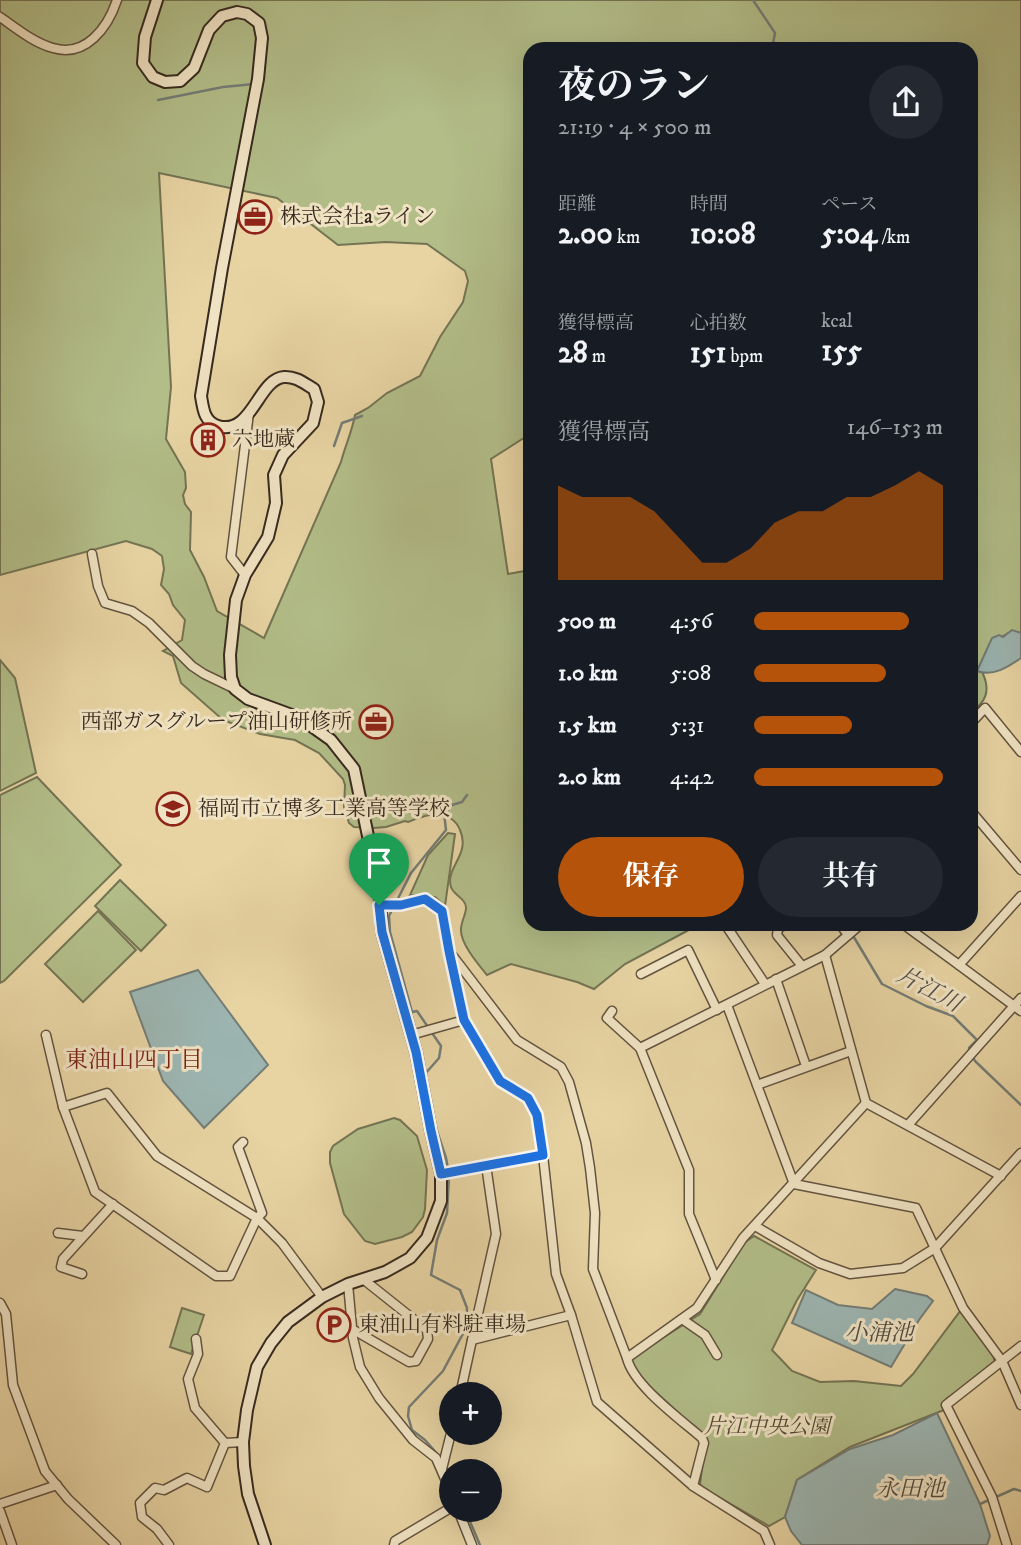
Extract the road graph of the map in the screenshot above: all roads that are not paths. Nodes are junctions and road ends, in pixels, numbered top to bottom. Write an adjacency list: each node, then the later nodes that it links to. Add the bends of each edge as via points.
1 (117, 0): 3 (street, via 98,36 81,47 64,50 51,48)
2 (157, 0): 4 (street, via 145,37 143,63 153,77 165,82 180,81 194,68 209,30 222,16 247,14 258,23 262,38 201,396 204,415 216,426 230,428)
3 (0, 17)
4 (249, 413): 6 (street, via 231,557); 6 (street, via 261,395 283,377 298,379 314,389 318,402 313,422 284,455 274,475 276,503 268,537)
5 (92, 554): 7 (street, via 105,603 132,611 192,666)
6 (245, 575): 7 (street, via 236,600 230,655)
7 (235, 689): 13 (street, via 248,699 300,718 331,740 354,769)
8 (978, 716): 9 (street, via 985,708)
9 (1021, 752)
10 (978, 819): 11 (street)
11 (1021, 870)
12 (1021, 896): 22 (street)
13 (383, 905): 20 (street, via 425,899 442,911); 33 (street, via 384,942)
14 (730, 931): 26 (street)
15 (778, 931): 23 (street)
16 (845, 931): 19 (street)
17 (852, 931): 19 (street)
18 (913, 931): 22 (street)
19 (848, 935): 21 (street)
20 (449, 951): 31 (street); 68 (street, via 517,1040 561,1067 569,1082 590,1168 595,1213 593,1269)
21 (825, 956): 23 (street); 35 (street)
22 (959, 965): 28 (street)
23 (802, 967): 25 (street)
24 (645, 975): 29 (street, via 688,950)
25 (776, 979): 26 (street); 36 (street)
26 (765, 984): 27 (street)
27 (727, 1005): 29 (street); 37 (street)
28 (1019, 1005): 40 (street)
29 (717, 1010): 34 (street)
30 (612, 1011): 34 (street, via 607,1017)
31 (464, 1020): 33 (street); 43 (street, via 500,1081 528,1098 537,1115)
32 (46, 1035): 39 (street)
33 (411, 1035): 45 (street)
34 (640, 1048): 56 (street, via 690,1170 689,1214)
35 (851, 1051): 36 (street); 38 (street)
36 (806, 1066): 37 (street)
37 (757, 1085): 47 (street)
38 (866, 1103): 40 (street); 47 (street)
39 (63, 1107): 48 (street, via 95,1192); 49 (street, via 107,1093 158,1156)
40 (908, 1125): 46 (street)
41 (243, 1142): 49 (street, via 238,1147 262,1213)
42 (1021, 1153): 46 (street)
43 (543, 1155): 44 (street); 60 (street, via 556,1274)
44 (486, 1166): 45 (street); 65 (street, via 496,1234)
45 (442, 1174): 55 (street, via 441,1201 427,1238 410,1258)
46 (1001, 1176): 53 (street)
47 (793, 1184): 50 (street); 53 (street, via 916,1208)
48 (113, 1204): 49 (street, via 216,1276 230,1276); 52 (street)
49 (257, 1218): 58 (street)
50 (755, 1226): 53 (street, via 819,1263 849,1274 903,1268); 56 (street)
51 (58, 1233): 52 (street)
52 (83, 1237): 54 (street, via 61,1267)
53 (935, 1248): 69 (street, via 963,1308)
54 (82, 1274)
55 (363, 1279): 57 (street); 62 (street, via 427,1330 428,1339 416,1361 409,1362)
56 (716, 1280): 61 (street, via 697,1308)
57 (348, 1284): 58 (street); 62 (street)
58 (322, 1297): 72 (street, via 288,1322 257,1367)
59 (0, 1303): 63 (street, via 6,1314)
60 (571, 1315): 65 (street); 76 (street, via 597,1402)
61 (682, 1319): 67 (street, via 705,1335); 68 (street)
62 (352, 1329): 74 (street, via 360,1367 413,1440)
63 (4, 1337): 75 (street, via 13,1385 45,1471)
64 (196, 1339): 73 (street, via 198,1354 188,1379 195,1408)
65 (472, 1340): 70 (street)
66 (1021, 1346): 69 (street)
67 (717, 1355)
68 (627, 1358): 76 (street, via 642,1385 702,1438)
69 (1002, 1361): 71 (street); 88 (street, via 946,1405 992,1497)
70 (463, 1382)
71 (1021, 1405)
72 (243, 1442): 73 (street); 84 (street, via 248,1494)
73 (225, 1443): 83 (street, via 207,1487 187,1478 164,1490 155,1488 140,1503 142,1517)
74 (439, 1463)
75 (57, 1485): 77 (street); 82 (street)
76 (693, 1486): 87 (street, via 764,1531)
77 (0, 1504)
78 (0, 1511): 81 (street)
79 (439, 1515): 85 (street)
80 (463, 1522): 86 (street)
81 (12, 1545)
82 (116, 1545)
83 (169, 1545)
84 (265, 1545)
85 (394, 1545)
86 (472, 1545)
87 (770, 1545)
88 (1007, 1545)

